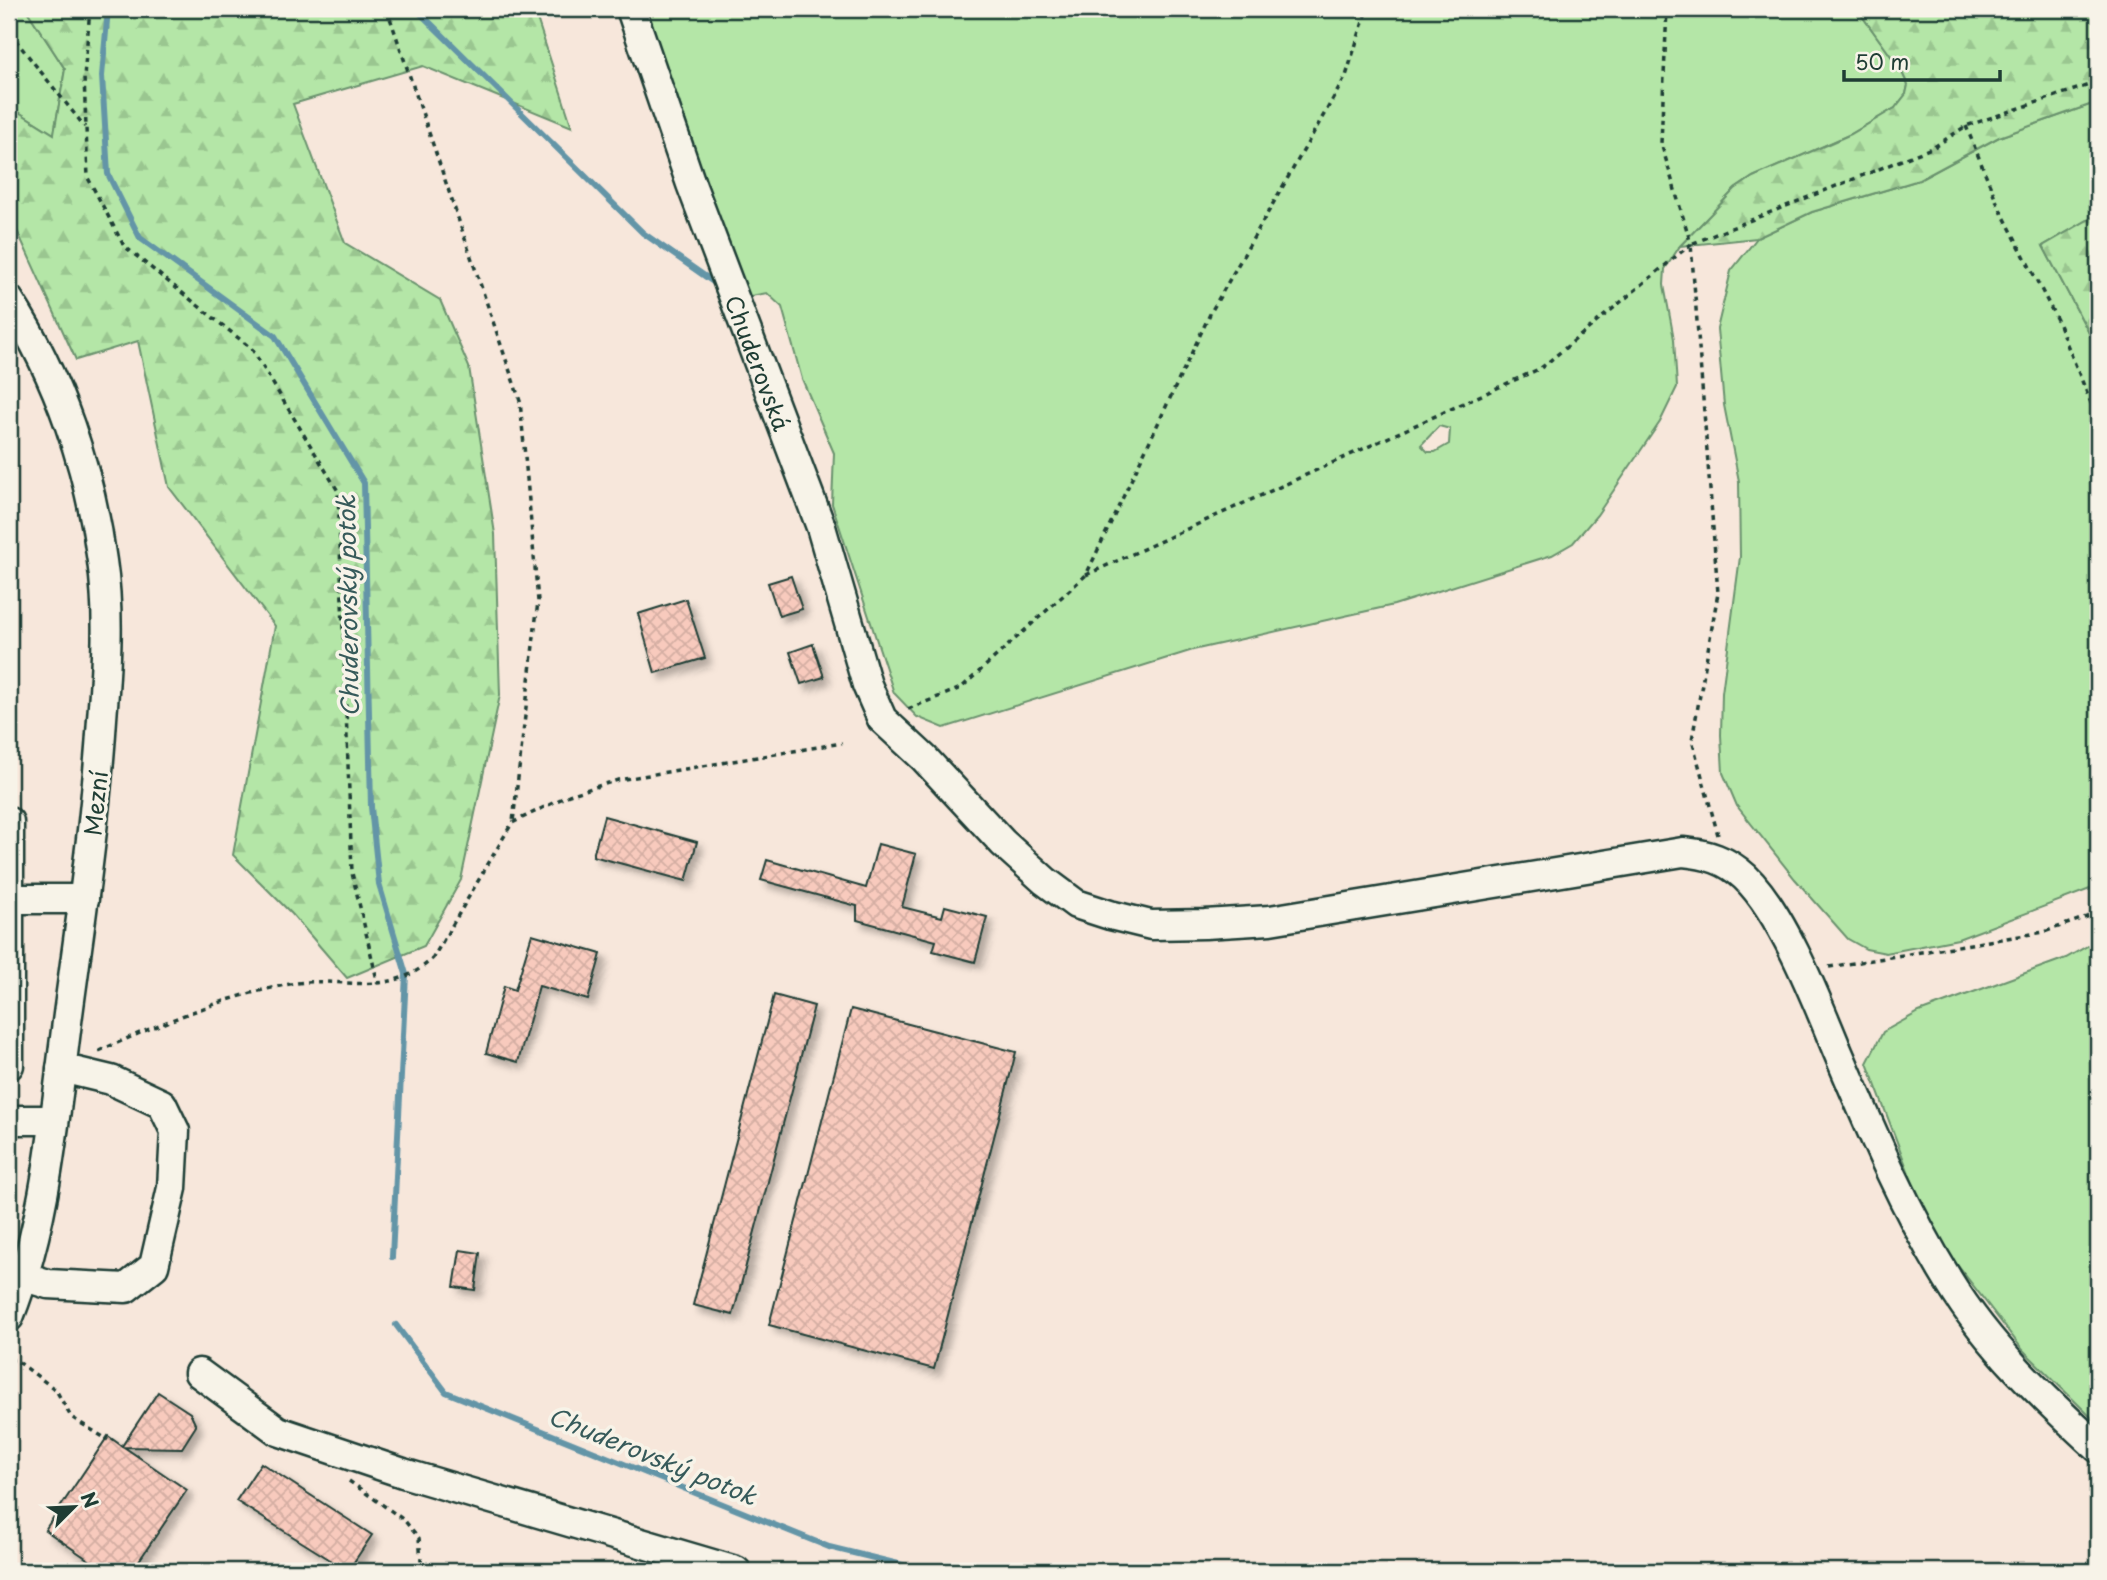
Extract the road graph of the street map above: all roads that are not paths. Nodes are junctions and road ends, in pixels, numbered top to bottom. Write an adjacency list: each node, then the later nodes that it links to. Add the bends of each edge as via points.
1 (631, 9): 13 (street, Chuderovská, via 821,527 867,685 882,719 1003,844 1076,904 1151,925 1270,920 1683,852 1707,854 1726,863 1762,898 1803,971 1888,1171 1952,1287 1984,1333)
2 (9, 300): 5 (street, Mezní, via 57,393 84,468 103,562 107,649)
3 (9, 822): 4 (street)
4 (10, 899): 5 (street); 6 (street)
5 (84, 899): 7 (street, Mezní)
6 (9, 1065)
7 (61, 1068): 8 (street, Mezní); 10 (street, via 111,1080 162,1104 175,1131 172,1188 154,1266 126,1288 48,1284)
8 (54, 1119): 9 (street); 10 (street, Mezní)
9 (9, 1120)
10 (17, 1275): 11 (street, Mezní)
11 (9, 1317)
12 (200, 1373): 14 (street, via 278,1432)
13 (2098, 1448)
14 (736, 1571)

